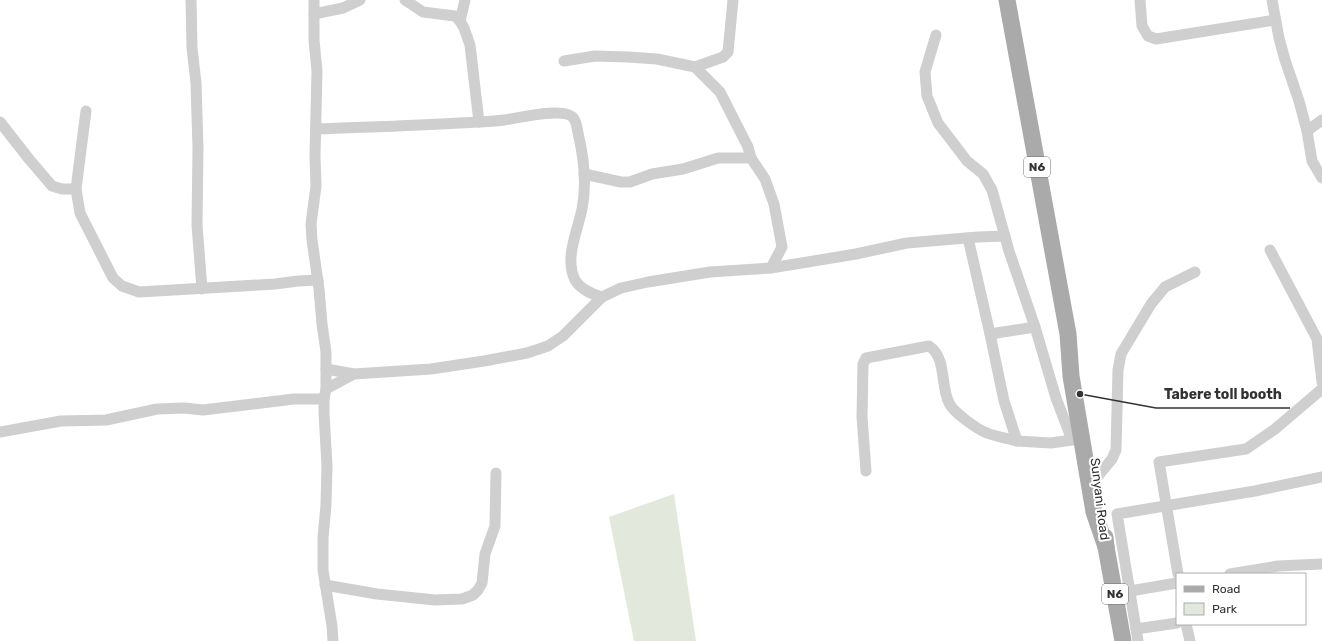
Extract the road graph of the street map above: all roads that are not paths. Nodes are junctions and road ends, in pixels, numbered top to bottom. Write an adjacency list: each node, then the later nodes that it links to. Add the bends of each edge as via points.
1 (191, 0): 33 (street, via 198,148 197,225)
2 (304, 0): 11 (street)
3 (314, 0): 11 (street)
4 (360, 0): 11 (street)
5 (405, 0): 12 (street, via 423,12 454,16)
6 (465, 0): 12 (street)
7 (733, 0): 16 (street, via 728,52 723,57)
8 (1007, 0): 37 (main road, N6)
9 (1140, 0): 13 (street, via 1142,26 1148,36 1156,39)
10 (1272, 0): 13 (street)
11 (314, 16): 21 (street, via 317,71)
12 (460, 20): 20 (street, via 470,45)
13 (1275, 20): 22 (street)
14 (936, 35): 27 (street, via 925,72 927,96 938,123 967,161 983,174 992,190)
15 (564, 61): 16 (street, via 595,56 628,57 657,59)
16 (695, 67): 23 (street, via 720,92)
17 (86, 111): 26 (street)
18 (1322, 120): 22 (street)
19 (0, 122): 26 (street, via 52,186 62,190)
20 (479, 122): 21 (street); 24 (street, via 549,114 571,115 575,120 580,141)
21 (316, 129): 32 (street, via 316,186 311,224)
22 (1307, 131): 25 (street, via 1312,161)
23 (751, 158): 24 (street, via 718,158 630,182); 30 (street, via 765,179 776,212 782,247)
24 (584, 174): 34 (street, via 582,208 572,248 572,266 579,286)
25 (1322, 178)
26 (76, 189): 33 (street, via 80,213 113,278 122,286 139,292)
27 (1005, 236): 28 (street); 35 (street)
28 (968, 238): 30 (street, via 907,243); 36 (street)
29 (1270, 250): 40 (street, via 1317,339)
30 (771, 268): 34 (street, via 710,272 654,281 621,288)
31 (1195, 272): 48 (street, via 1165,287 1151,304 1121,354 1118,370 1116,450)
32 (318, 280): 33 (street); 38 (street)
33 (202, 289)
34 (602, 297): 39 (street, via 563,336 548,346 527,353 431,369)
35 (1035, 327): 36 (street); 44 (street, via 1056,398)
36 (990, 334): 45 (street, via 1004,401)
37 (1068, 334): 44 (main road, Sunyani Road / N6); 48 (main road, Sunyani Road / N6, via 1081,375)
38 (326, 369): 39 (street); 42 (street)
39 (354, 374): 42 (street)
40 (1322, 382)
41 (1322, 389): 50 (street, via 1275,429 1246,449 1159,462)
42 (325, 394): 43 (street, via 203,410 157,409 106,420 61,422); 57 (street)
43 (0, 432)
44 (1077, 439): 45 (street, via 1051,443); 51 (main road, Sunyani Road / N6, via 1094,512)
45 (1017, 441): 46 (street, via 986,433 956,412 949,402 939,357 929,346 866,358 863,364 862,417)
46 (866, 471)
47 (496, 474): 57 (street, via 495,526 486,554 482,583 473,595 462,599 435,600)
48 (1098, 476): 51 (main road, Sunyani Road / N6)
49 (1322, 477): 50 (street)
50 (1167, 506): 54 (street); 58 (street, via 1117,514)
51 (1106, 547): 63 (main road, N6)
52 (1322, 564): 53 (street)
53 (1278, 570): 55 (street)
54 (1178, 573)
55 (1242, 573)
56 (1176, 583): 58 (street)
57 (325, 585): 62 (street)
58 (1130, 591): 61 (street)
59 (1176, 623): 61 (street)
60 (1186, 625): 65 (street)
61 (1136, 629): 64 (street)
62 (333, 641)
63 (1123, 641)
64 (1138, 641)
65 (1190, 641)

